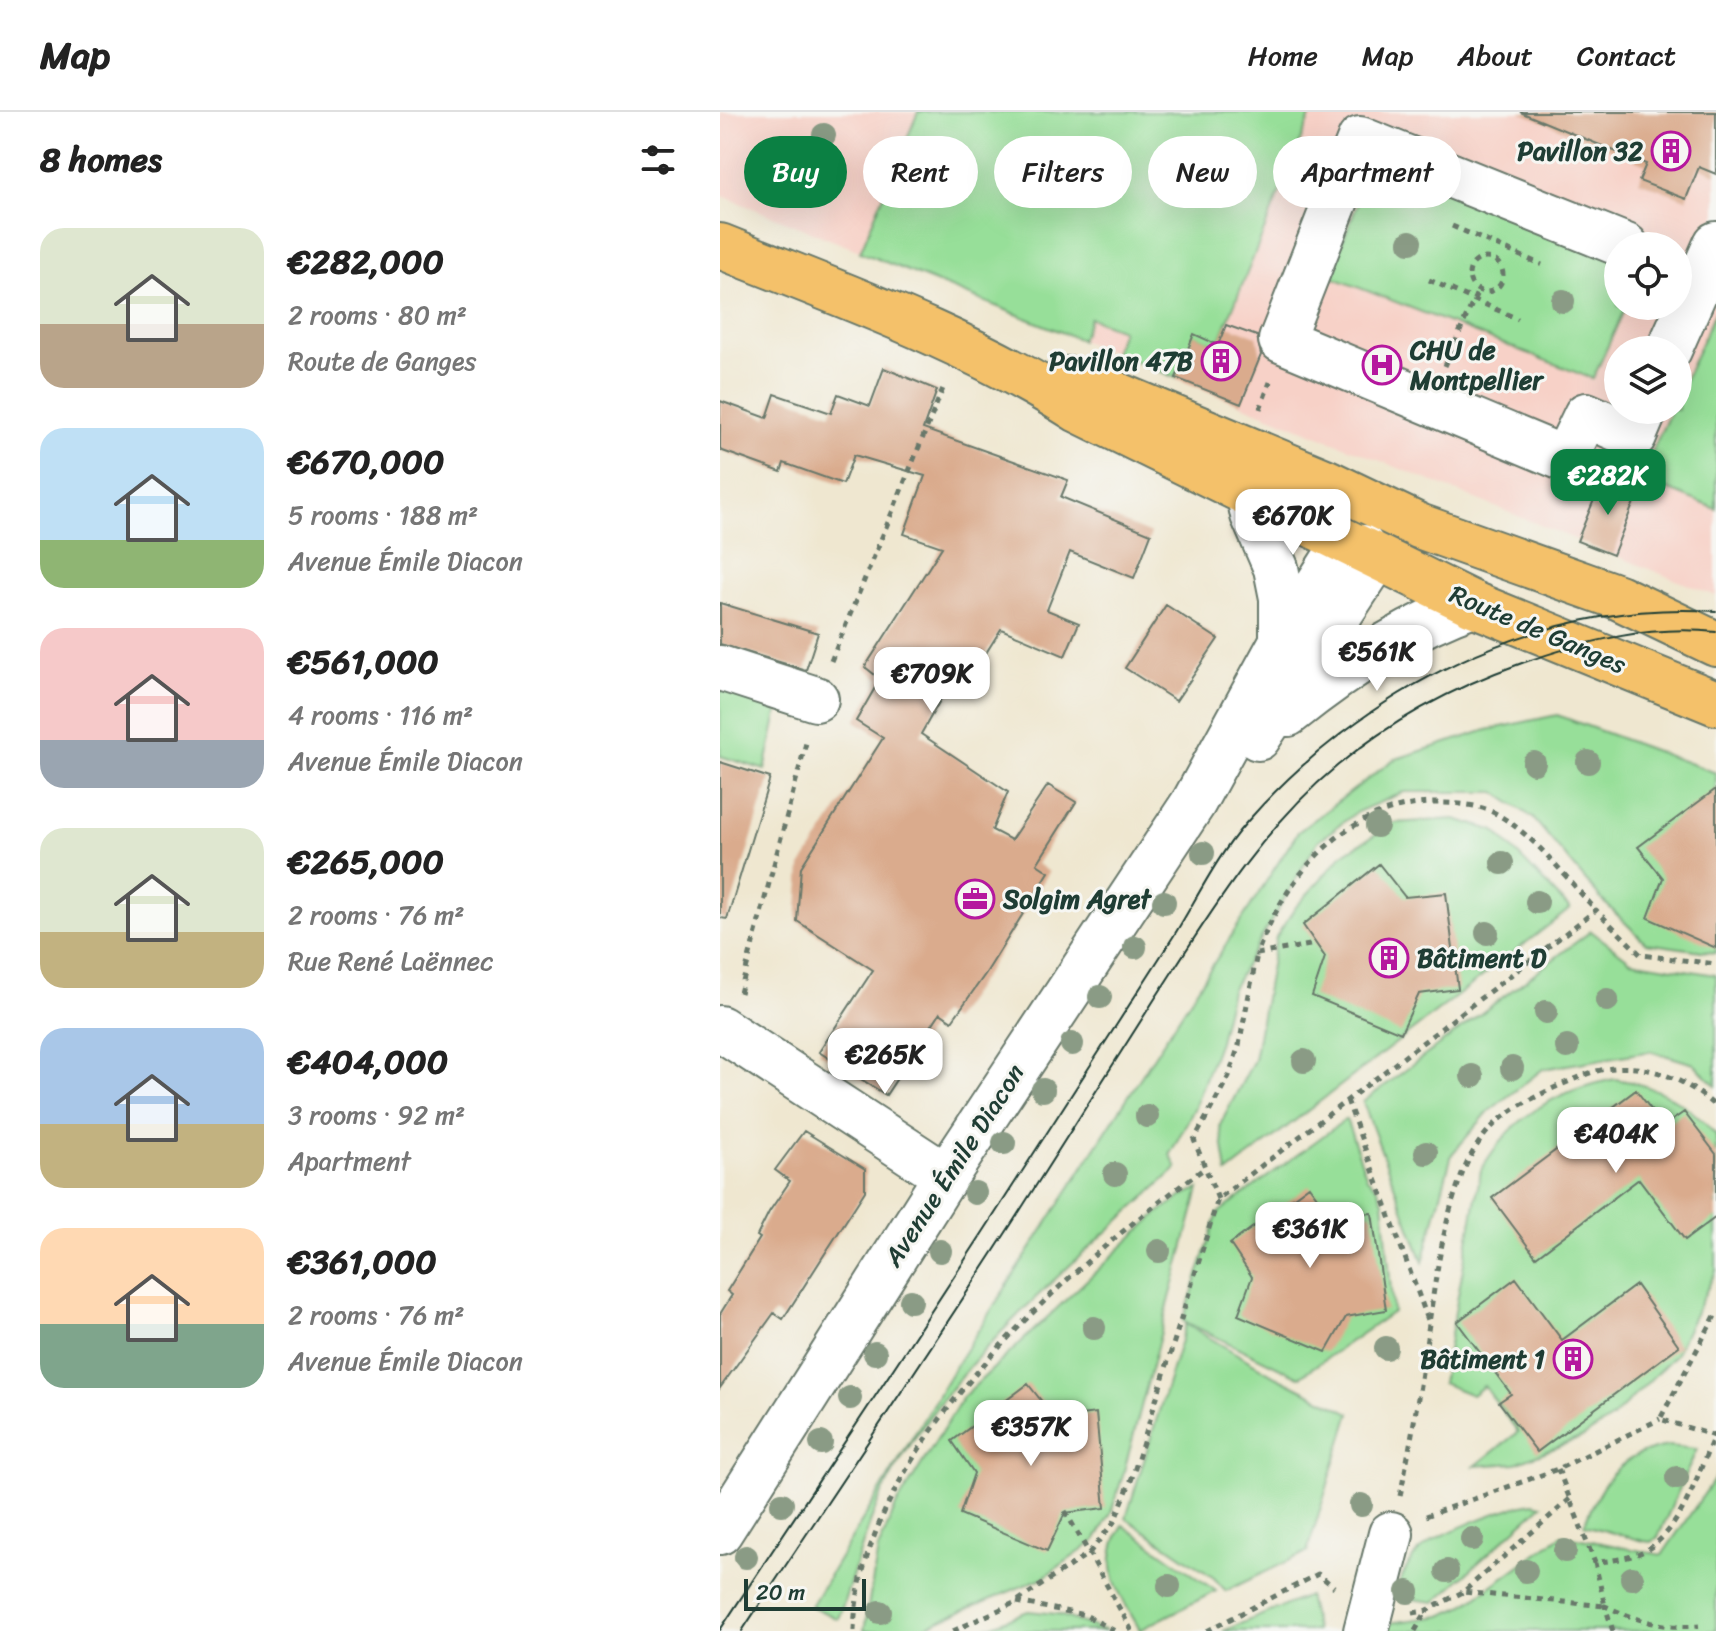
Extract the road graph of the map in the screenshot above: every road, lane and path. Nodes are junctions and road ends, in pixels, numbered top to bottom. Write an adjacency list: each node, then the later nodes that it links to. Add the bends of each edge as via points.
1 (1359, 125): 3 (street); 14 (street, via 1281,340)
2 (1452, 226): 6 (path)
3 (1604, 236)
4 (720, 246): 12 (main road)
5 (1698, 262): 11 (street)
6 (1542, 265)
7 (1429, 280): 9 (path)
8 (1478, 290): 8 (path, via 1494,289 1501,281 1496,261 1481,259 1472,266 1469,276); 9 (path)
9 (1474, 300): 10 (path); 14 (path)
10 (1518, 319)
11 (1674, 336)
12 (1024, 375): 19 (main road, via 1078,410); 20 (main road, via 1085,381 1327,482)
13 (1283, 388): 15 (path, via 1269,382)
14 (1429, 403): 16 (street, via 1565,459 1586,415)
15 (1259, 414)
16 (1604, 423)
17 (1607, 424): 18 (street, via 1634,436)
18 (1639, 424)
19 (1248, 491): 20 (main road, via 1300,520); 22 (street, Avenue Émile Diacon, via 1276,568)
20 (1372, 529): 21 (main road, Route de Ganges); 22 (street, Avenue Émile Diacon, via 1338,553); 23 (main road, Route de Ganges, via 1618,597); 27 (street, Avenue Émile Diacon, via 1371,567)
21 (1473, 604): 26 (main road, Route de Ganges); 27 (street, Avenue Émile Diacon, via 1392,643 1318,690)
22 (1282, 641): 28 (street, Avenue Émile Diacon)
23 (1716, 644)
24 (720, 668): 25 (street)
25 (816, 699)
26 (1716, 703)
27 (1258, 738): 28 (street, Avenue Émile Diacon)
28 (1194, 802): 37 (street, Avenue Émile Diacon)
29 (1596, 910): 31 (path, via 1531,839 1498,815 1461,802 1412,803 1375,815 1333,838 1311,859 1287,891); 32 (path, via 1641,955); 34 (path)
30 (1310, 945): 31 (path)
31 (1257, 954): 36 (path, via 1229,1076 1194,1140)
32 (1716, 964)
33 (723, 1039): 37 (street)
34 (1347, 1100): 38 (path); 40 (path)
35 (1716, 1107): 40 (path, via 1696,1088 1665,1072 1625,1068 1589,1073 1520,1107 1481,1138 1464,1170 1440,1254)
36 (1205, 1168): 38 (path); 55 (path, via 1145,1211 958,1390 883,1518 863,1569)
37 (946, 1176): 46 (street, Avenue Émile Diacon)
38 (1218, 1199): 48 (path, via 1132,1478 1114,1522)
39 (1716, 1314): 41 (path)
40 (1429, 1322): 47 (path, via 1415,1423)
41 (1660, 1419): 42 (path); 43 (path)
42 (1715, 1436): 49 (path, via 1663,1538 1645,1551)
43 (1558, 1469): 44 (path); 47 (path, via 1437,1510)
44 (1570, 1499): 49 (path); 51 (path, via 1463,1592)
45 (1065, 1511): 48 (path)
46 (720, 1532)
47 (1391, 1534): 53 (street)
48 (1089, 1553): 50 (path); 58 (path)
49 (1595, 1563): 51 (path)
50 (1016, 1602): 56 (path); 57 (path, via 1085,1615)
51 (1605, 1606): 54 (path, via 1650,1624); 61 (path)
52 (1426, 1611): 60 (path)
53 (1368, 1624): 59 (path, via 1318,1574)
54 (1699, 1626)
55 (854, 1631)
56 (953, 1631)
57 (1115, 1631)
58 (1132, 1631)
59 (1207, 1631)
60 (1415, 1631)
61 (1613, 1631)

